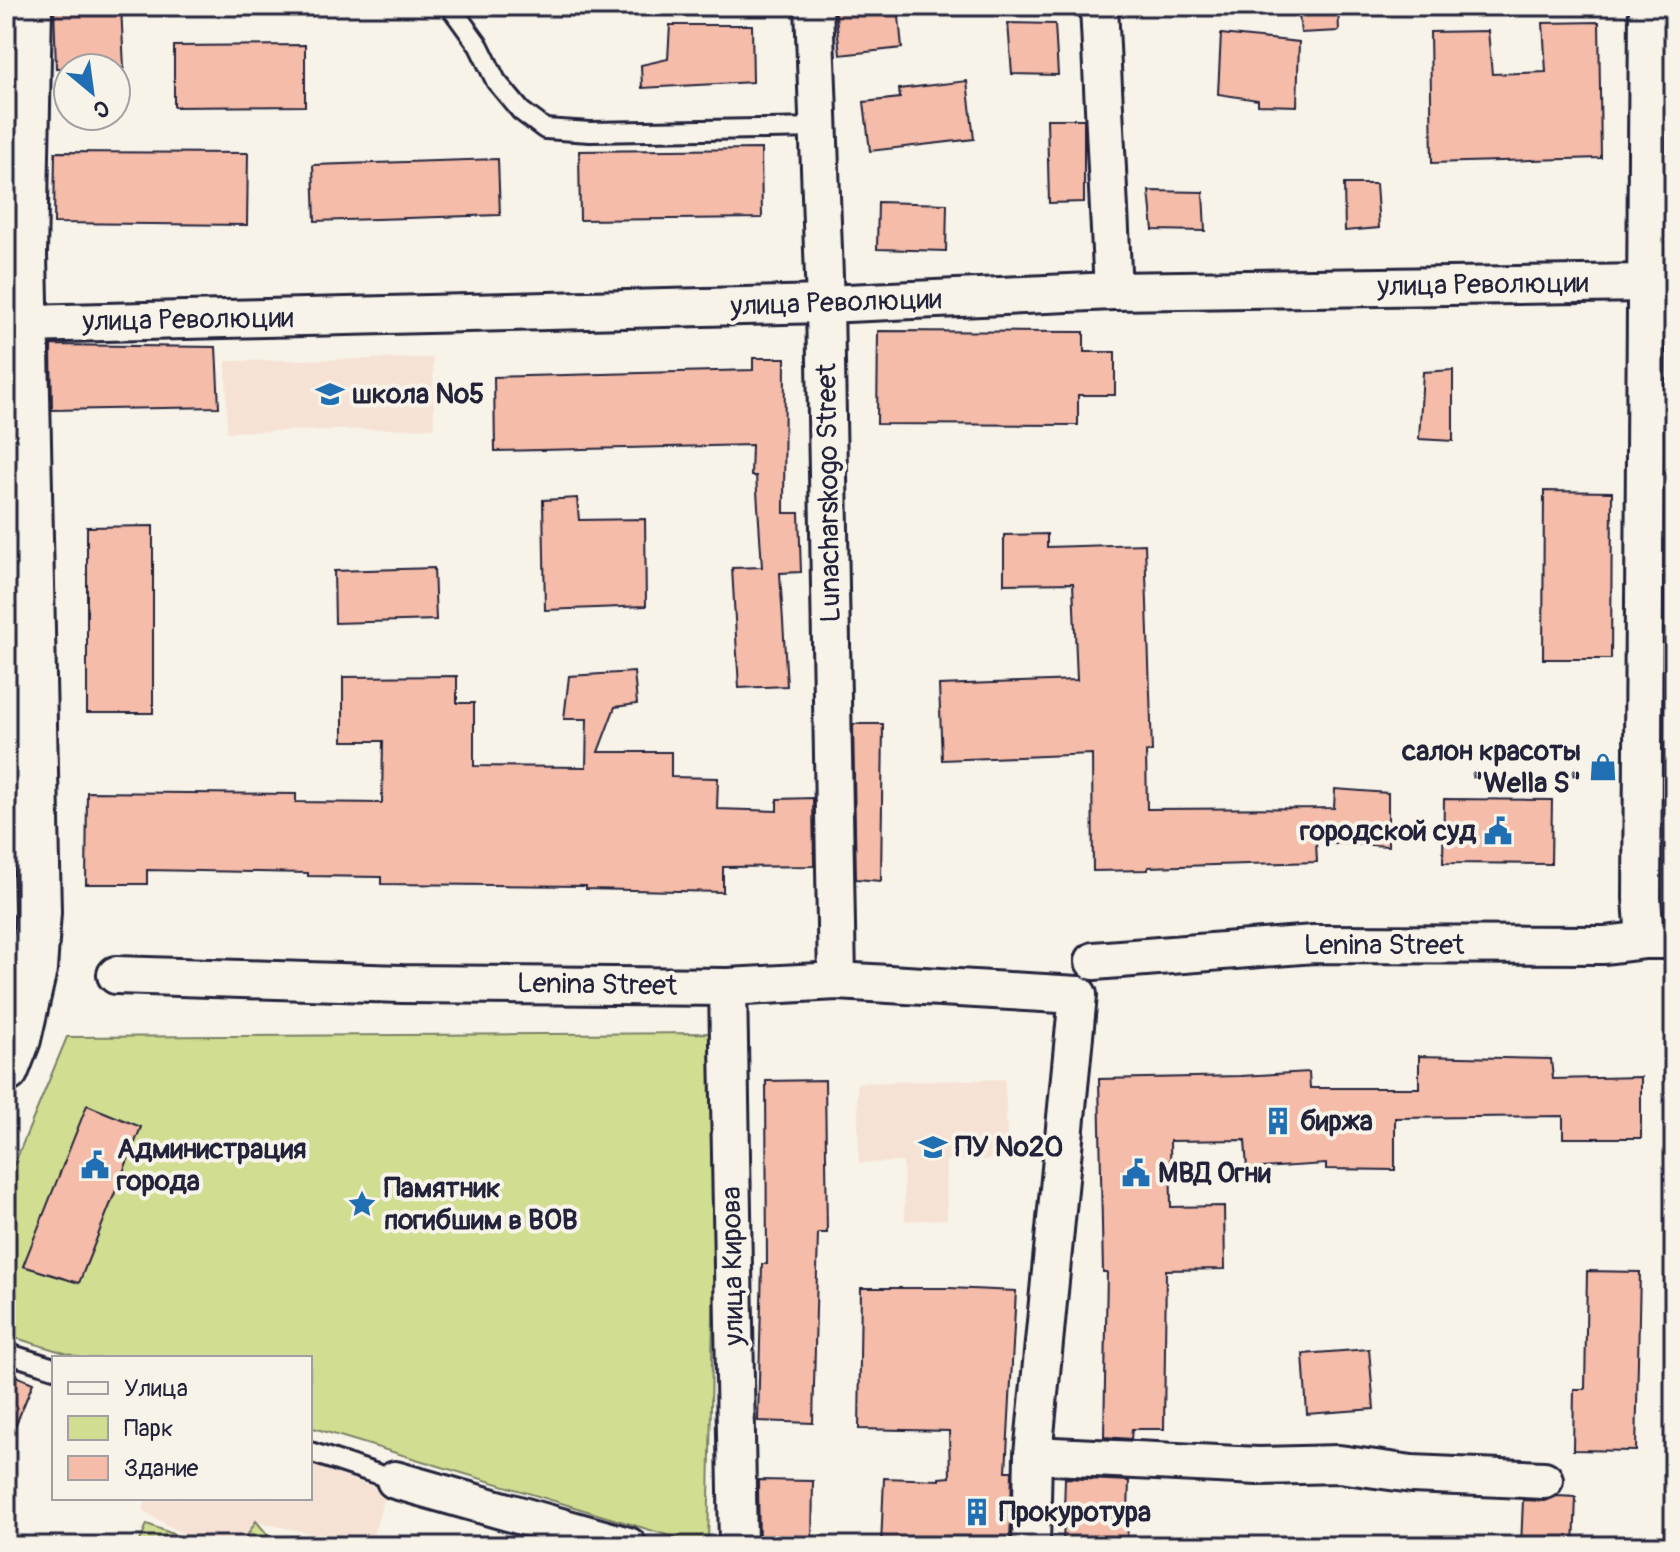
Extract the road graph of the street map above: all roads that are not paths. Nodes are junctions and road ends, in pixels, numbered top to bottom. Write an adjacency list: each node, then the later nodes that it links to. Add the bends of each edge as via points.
1 (29, 6): 7 (street)
2 (450, 6): 6 (lane, via 496,81 545,129)
3 (814, 6): 6 (street, Lunacharskogo Street)
4 (1099, 6): 9 (street)
5 (1648, 6): 8 (street)
6 (819, 128): 10 (street, Lunacharskogo Street)
7 (15, 269): 11 (street)
8 (1646, 283): 9 (street, улица Революции); 12 (street, via 1642,898)
9 (1113, 291): 10 (street, улица Революции)
10 (825, 304): 11 (street, улица Революции); 15 (street, Lunacharskogo Street)
11 (19, 346): 17 (street, via 38,912 34,969)
12 (1660, 940): 13 (street, Lenina Street, via 1605,945 1314,944)
13 (1094, 961)
14 (116, 975): 16 (street, Lenina Street)
15 (837, 981): 16 (street, Lenina Street); 21 (street, Lenina Street, via 1078,995)
16 (728, 987): 25 (street, улица Кирова)
17 (6, 1070)
18 (6, 1353): 19 (lane)
19 (52, 1367)
20 (312, 1453): 22 (lane)
21 (1033, 1455): 23 (street, via 1258,1466 1339,1464 1412,1474); 26 (street)
22 (395, 1480): 24 (street)
23 (1544, 1480)
24 (628, 1546)
25 (738, 1546)
26 (1031, 1546)

